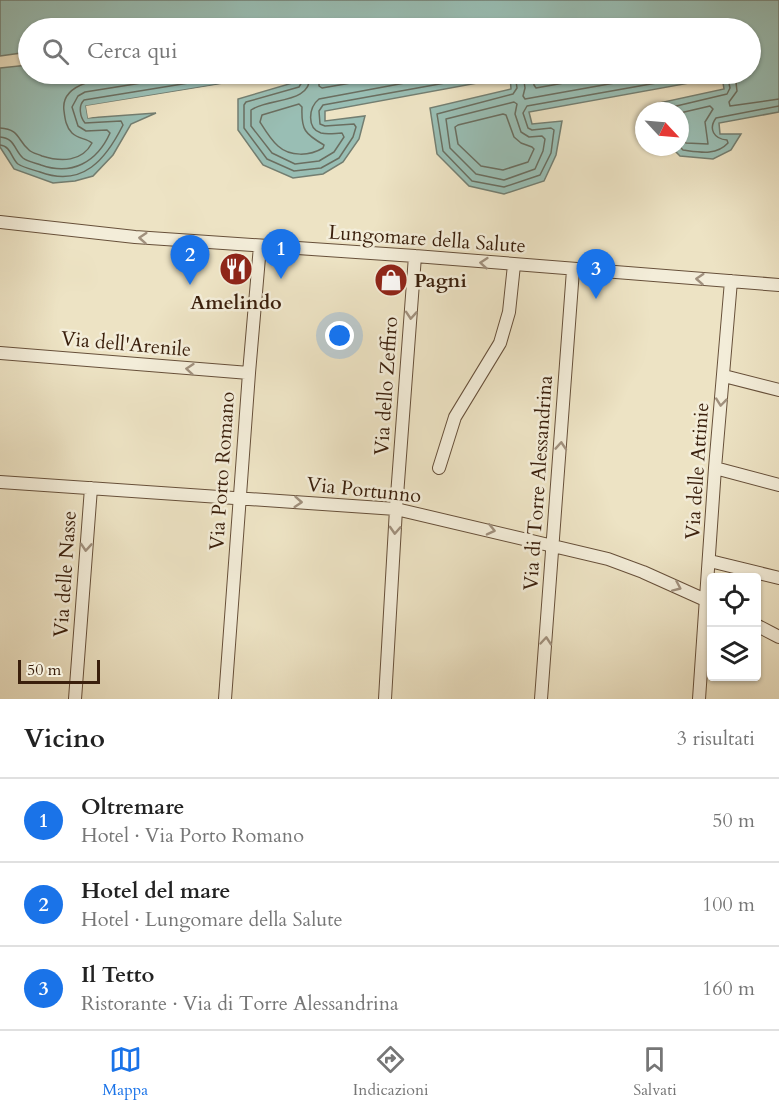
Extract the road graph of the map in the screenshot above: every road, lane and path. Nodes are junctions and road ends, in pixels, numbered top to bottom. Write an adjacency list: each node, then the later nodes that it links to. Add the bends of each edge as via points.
1 (0, 222): 2 (street, Lungomare della Salute, one-way to 1)
2 (260, 246): 3 (street, Lungomare della Salute); 9 (street, Via Porto Romano)
3 (415, 256): 4 (street, Lungomare della Salute, one-way to 3); 18 (street, Via dello Zeffiro, one-way to 18)
4 (514, 265): 5 (street, Lungomare della Salute); 12 (street, via 500,343 454,417)
5 (573, 270): 6 (street, Lungomare della Salute, one-way to 5); 19 (street, Via di Torre Alessandrina, one-way to 5)
6 (730, 281): 7 (street, Lungomare della Salute); 10 (street, Via delle Attinie)
7 (779, 285)
8 (0, 353): 9 (street, Via dell'Arenile, one-way to 8)
9 (249, 373): 17 (street, Via Porto Romano)
10 (724, 376): 11 (street); 13 (street, Via delle Attinie, one-way to 13)
11 (779, 390)
12 (439, 468)
13 (715, 468): 15 (street); 20 (street, Via delle Attinie)
14 (0, 482): 16 (street, Via Portunno)
15 (779, 485)
16 (91, 488): 17 (street, Via Portunno); 27 (street, Via delle Nasse, one-way to 27)
17 (240, 498): 18 (street, Via Portunno, one-way to 18); 28 (street, Via Porto Romano)
18 (396, 509): 19 (street, Via Portunno, one-way to 19); 29 (street, Via dello Zeffiro, one-way to 29)
19 (554, 545): 23 (street, Via Portunno, one-way to 23, via 624,565); 30 (street, Via di Torre Alessandrina, one-way to 19)
20 (710, 561): 21 (street, Via delle Attinie); 22 (street)
21 (710, 573)
22 (779, 578)
23 (707, 601)
24 (707, 621): 31 (street, Via delle Attinie)
25 (760, 627): 26 (street)
26 (779, 636)
27 (75, 699)
28 (225, 699)
29 (385, 699)
30 (541, 699)
31 (699, 699)

